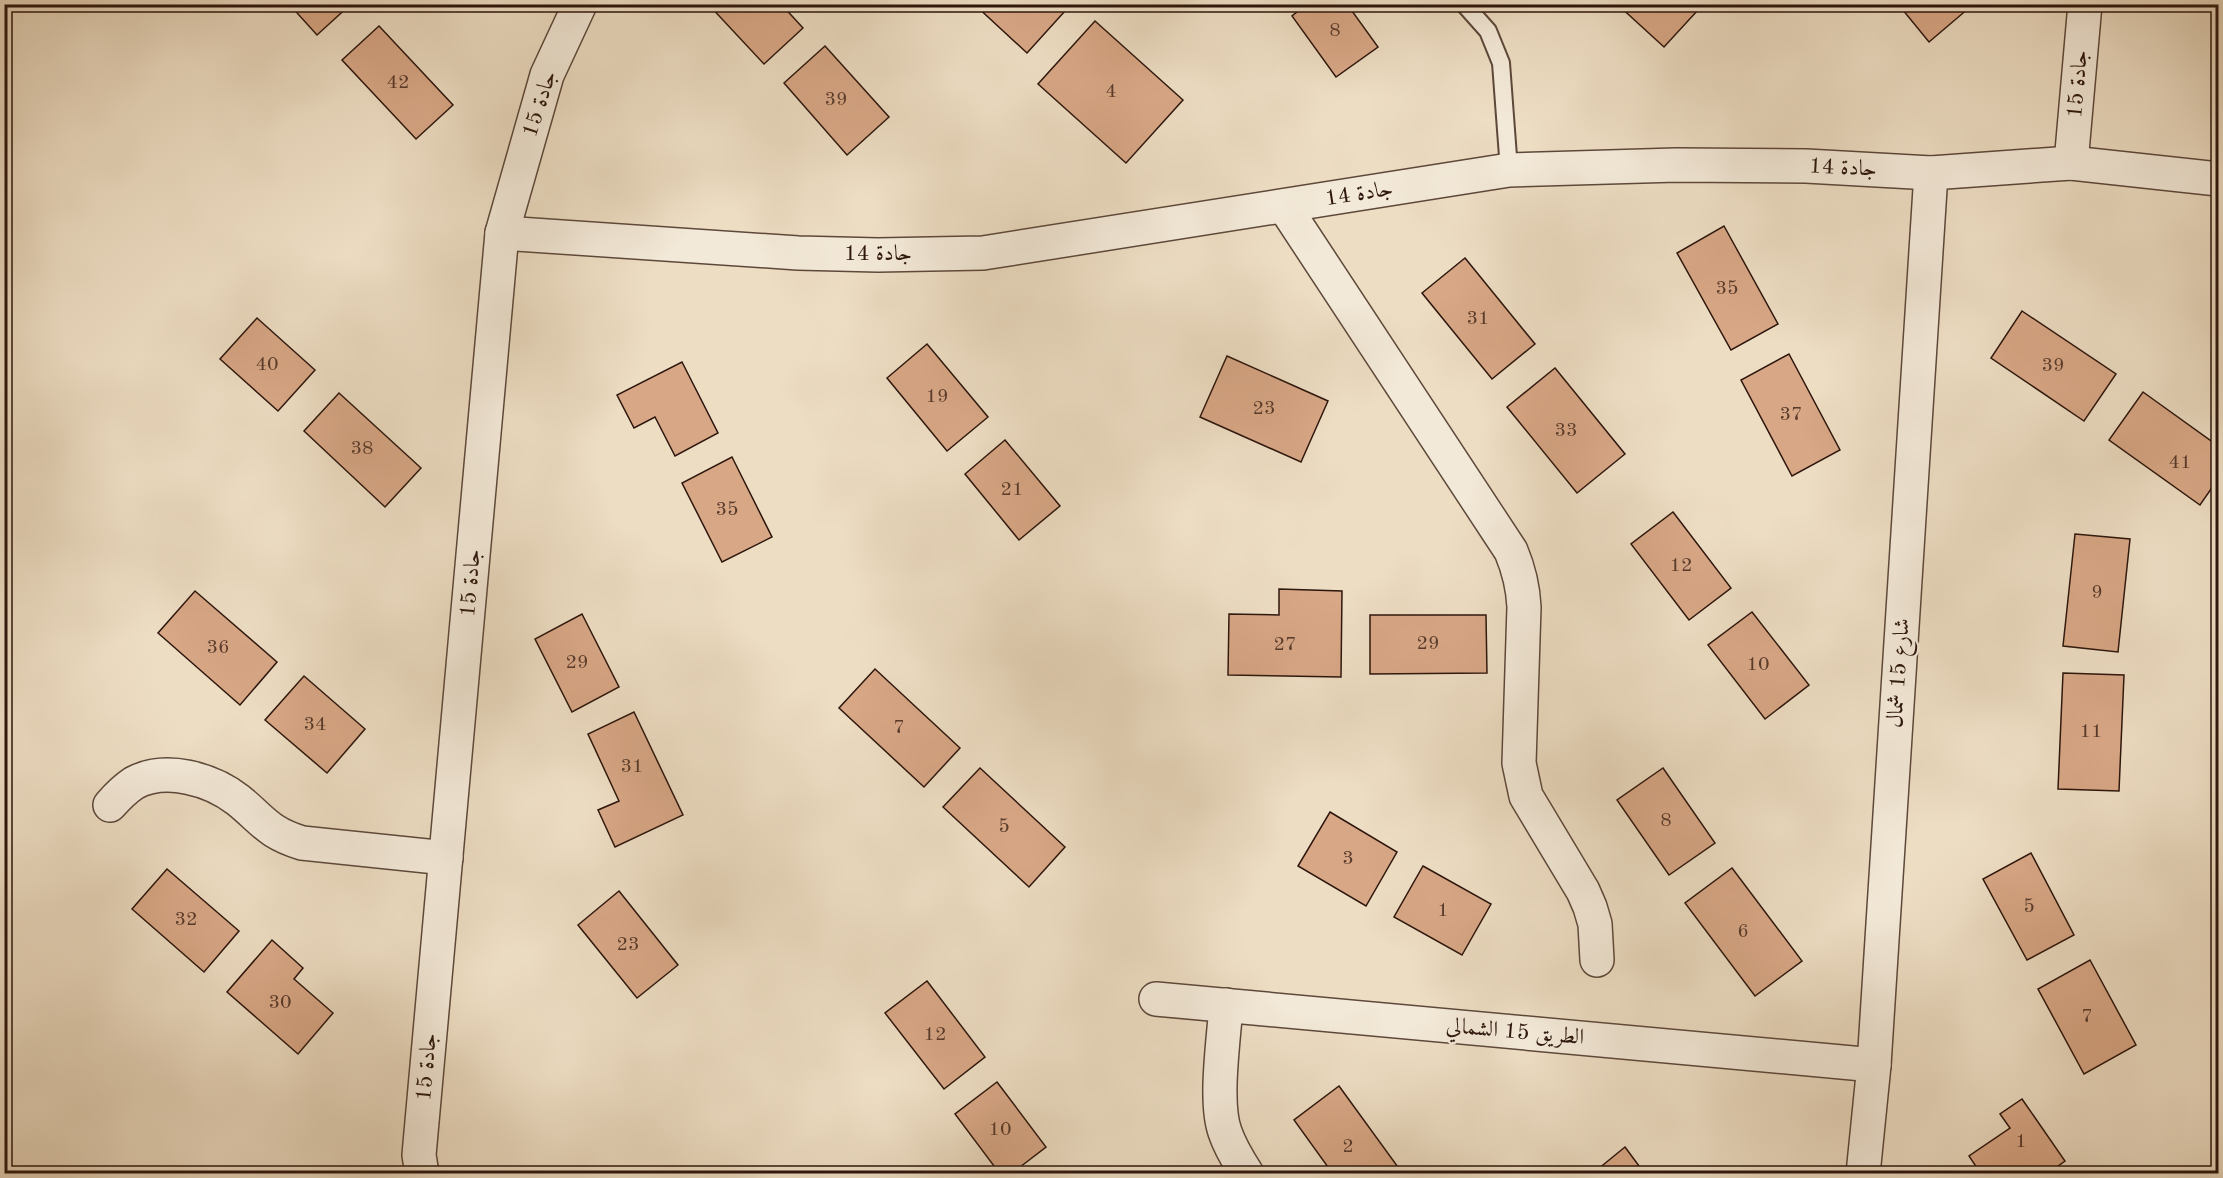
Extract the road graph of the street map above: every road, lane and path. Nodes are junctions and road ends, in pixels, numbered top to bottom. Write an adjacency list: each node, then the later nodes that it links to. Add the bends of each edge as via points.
1 (580, 4): 9 (street, جادة 15, via 547,75)
2 (1464, 4): 5 (lane, via 1488,31 1501,63)
3 (2085, 4): 4 (street, جادة 15)
4 (2071, 163): 6 (street, جادة 14); 7 (street, جادة 14)
5 (1509, 170): 6 (street, جادة 14, via 1676,165 1806,166); 8 (street, جادة 14)
6 (1931, 173): 15 (street, شارع 15 شمال)
7 (2218, 179)
8 (1284, 206): 9 (street, جادة 14, via 983,254 798,253); 12 (street, via 1510,551 1518,569 1524,607 1521,780 1534,812 1587,899 1595,924)
9 (502, 233): 11 (street, جادة 15)
10 (110, 805): 11 (street, via 145,778 186,777 219,789 267,828 292,840)
11 (446, 858): 16 (street, جادة 15, via 420,1155)
12 (1597, 960)
13 (1156, 999): 14 (street, الطريق 15 الشمالي)
14 (1226, 1005): 15 (street, الطريق 15 الشمالي); 17 (street, via 1220,1109 1228,1141)
15 (1874, 1065): 18 (street, شارع 15 شمال)
16 (422, 1173)
17 (1247, 1173)
18 (1863, 1173)

